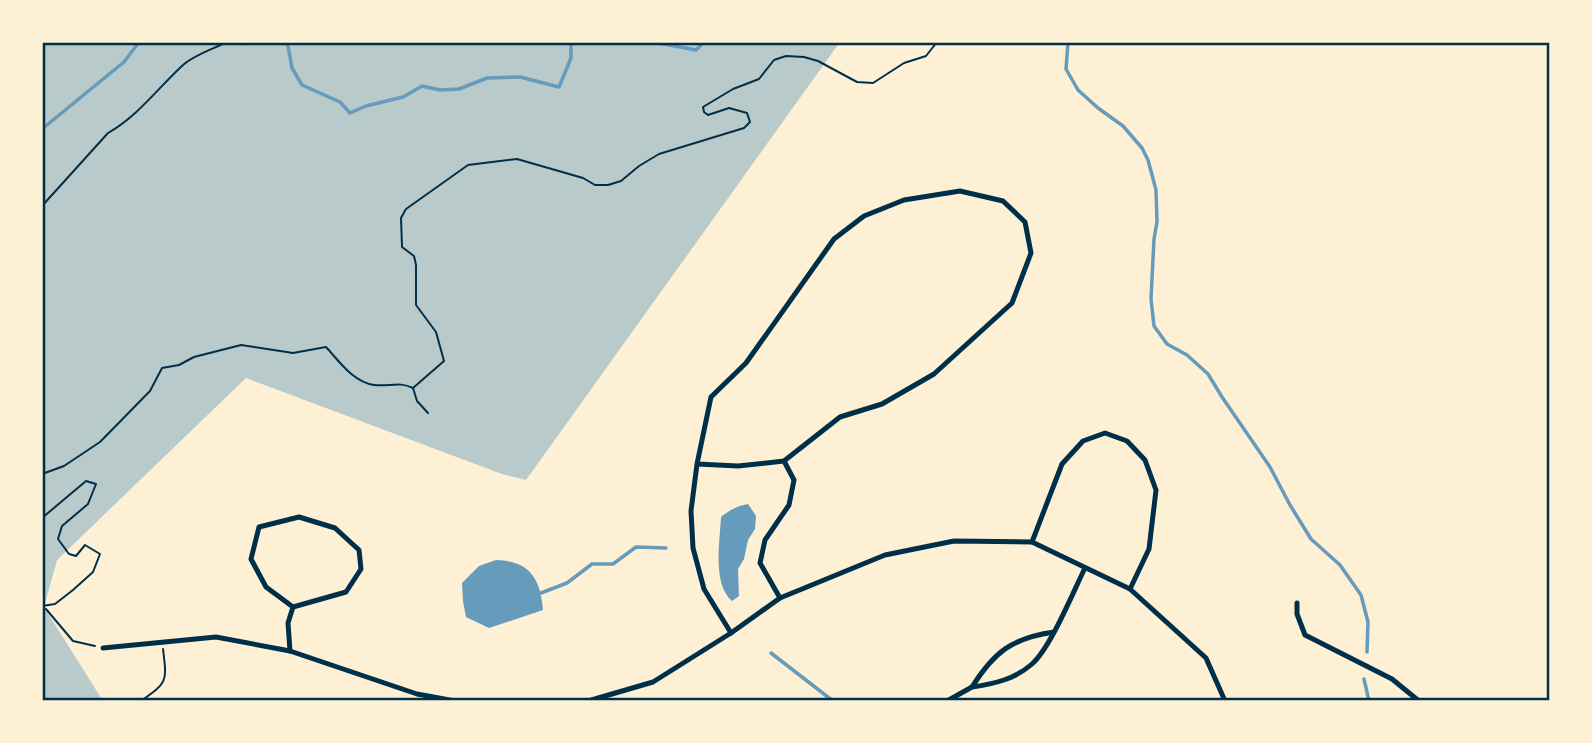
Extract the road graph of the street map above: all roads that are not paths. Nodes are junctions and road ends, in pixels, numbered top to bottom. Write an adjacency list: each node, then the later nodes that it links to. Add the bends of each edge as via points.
1 (784, 461): 2 (street); 2 (street, via 840,417 882,404 934,374 1012,303 1031,253 1025,222 1003,201 960,191 904,200 864,216 834,240 746,363 711,397); 6 (street, via 794,480 789,505 765,540 760,563)
2 (697, 464): 10 (street, via 691,511 693,548 704,589)
3 (1032, 542): 4 (street); 5 (street, via 1062,464 1083,441 1105,433 1128,441 1145,460 1156,489 1149,549); 6 (street, via 954,541 885,555)
4 (1085, 568): 5 (street); 9 (street)
5 (1130, 589): 19 (street, via 1206,658)
6 (780, 598): 10 (street)
7 (1297, 603): 20 (street, via 1306,635 1392,679)
8 (293, 607): 8 (street, via 346,592 360,569 359,550 335,528 299,517 259,527 251,559 266,587); 12 (street, via 288,623)
9 (1054, 632): 13 (street, via 1027,637 1001,650); 13 (street, via 1033,663 991,684)
10 (731, 633): 17 (street, via 653,682)
11 (103, 648): 12 (street, via 216,637)
12 (290, 651): 14 (street)
13 (972, 687): 18 (street)
14 (417, 694): 15 (street); 16 (street)
15 (416, 701)
16 (455, 701)
17 (587, 701)
18 (947, 701)
19 (1225, 701)
20 (1419, 701)

